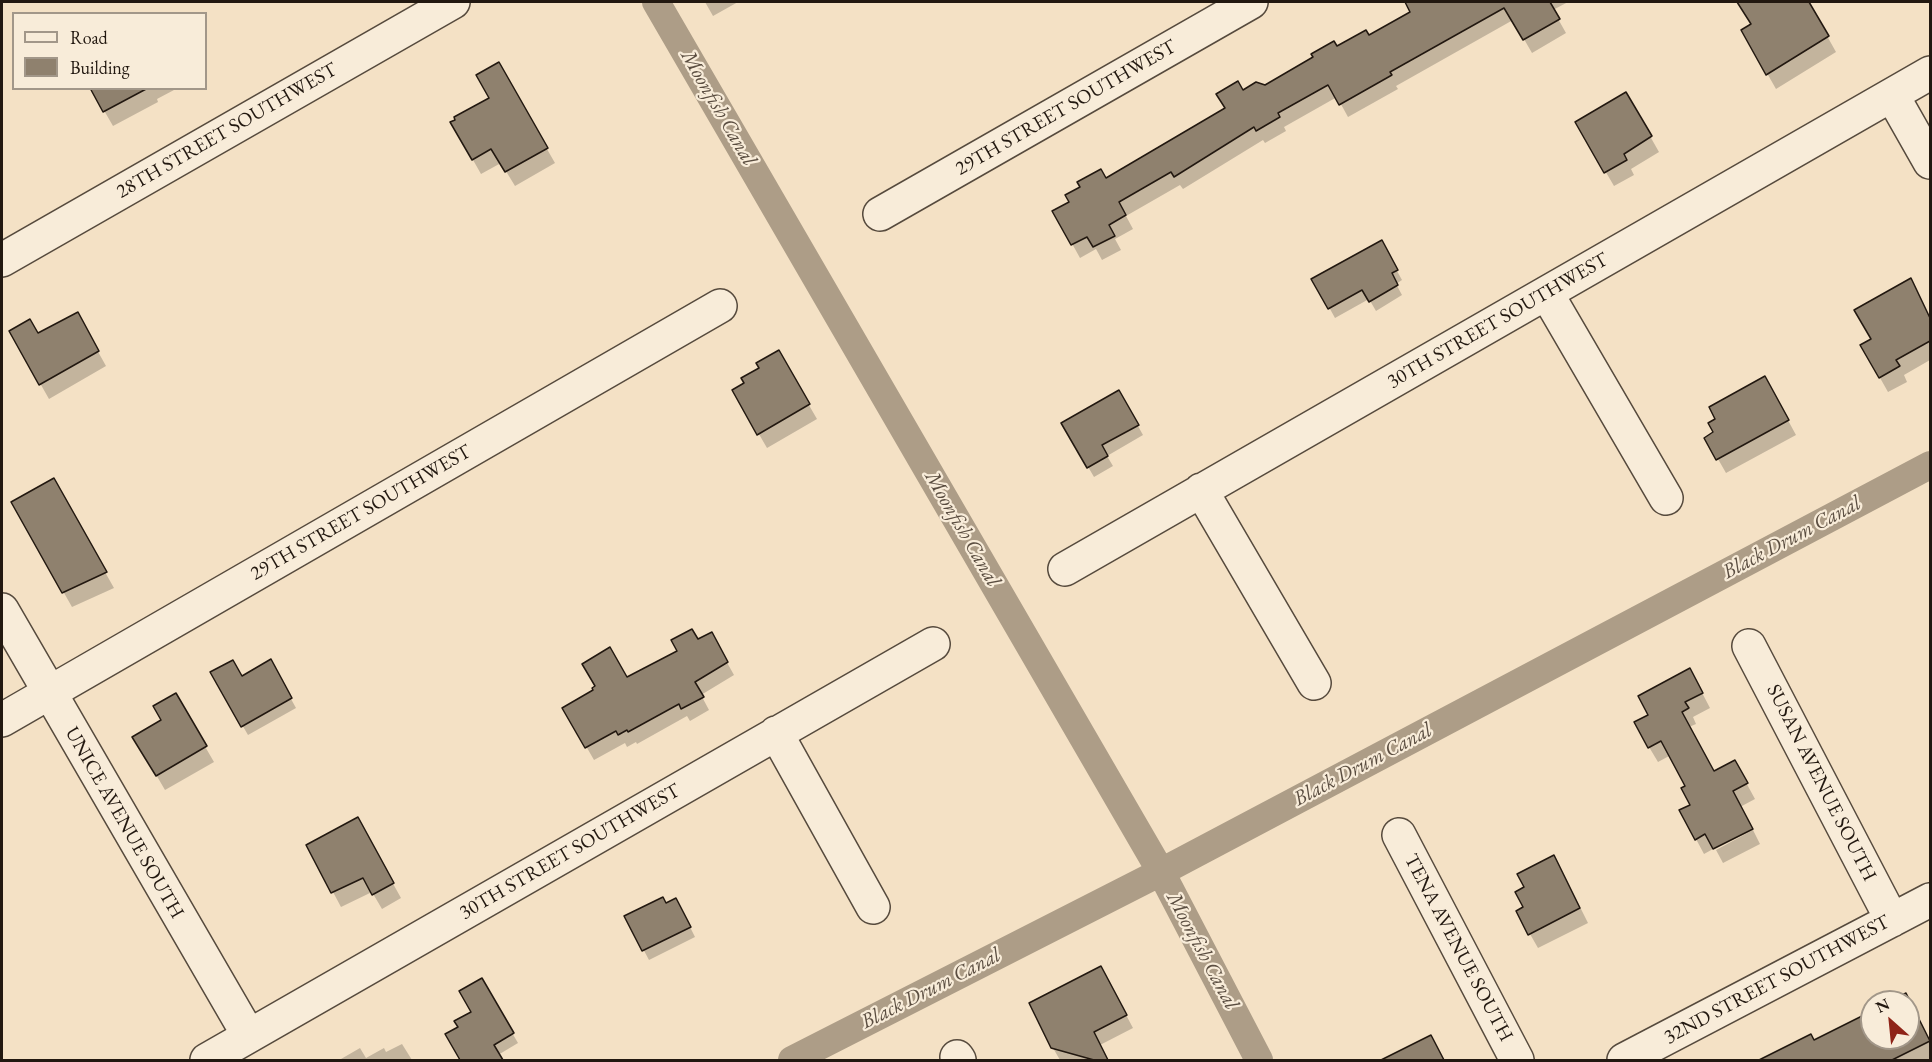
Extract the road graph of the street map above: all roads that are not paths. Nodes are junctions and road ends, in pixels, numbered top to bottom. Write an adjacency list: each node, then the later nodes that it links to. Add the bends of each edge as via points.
1 (453, 2): 7 (street, 28TH STREET SOUTHWEST)
2 (1251, 2): 6 (street, 29TH STREET SOUTHWEST)
3 (1930, 73): 4 (street, 30TH STREET SOUTHWEST)
4 (1892, 95): 5 (street); 8 (street, 30TH STREET SOUTHWEST)
5 (1930, 162)
6 (880, 214)
7 (2, 260)
8 (1547, 294): 10 (street, 30TH STREET SOUTHWEST); 11 (street)
9 (720, 306): 17 (street, 29TH STREET SOUTHWEST)
10 (1201, 490): 12 (street, 30TH STREET SOUTHWEST); 16 (street)
11 (1666, 498)
12 (1065, 569)
13 (2, 610): 17 (street, UNICE AVENUE SOUTH)
14 (933, 644): 19 (street, 30TH STREET SOUTHWEST)
15 (1749, 646): 23 (street, SUSAN AVENUE SOUTH)
16 (1314, 683)
17 (49, 693): 18 (street, 29TH STREET SOUTHWEST); 24 (street, UNICE AVENUE SOUTH)
18 (2, 720)
19 (776, 733): 22 (street); 24 (street, 30TH STREET SOUTHWEST)
20 (1399, 836): 26 (street, TENA AVENUE SOUTH)
21 (1930, 900): 23 (street, 32ND STREET SOUTHWEST)
22 (873, 907)
23 (1892, 920): 27 (street, 32ND STREET SOUTHWEST)
24 (249, 1036): 25 (street, 30TH STREET SOUTHWEST)
25 (207, 1060)
26 (1517, 1060)
27 (1624, 1060)

